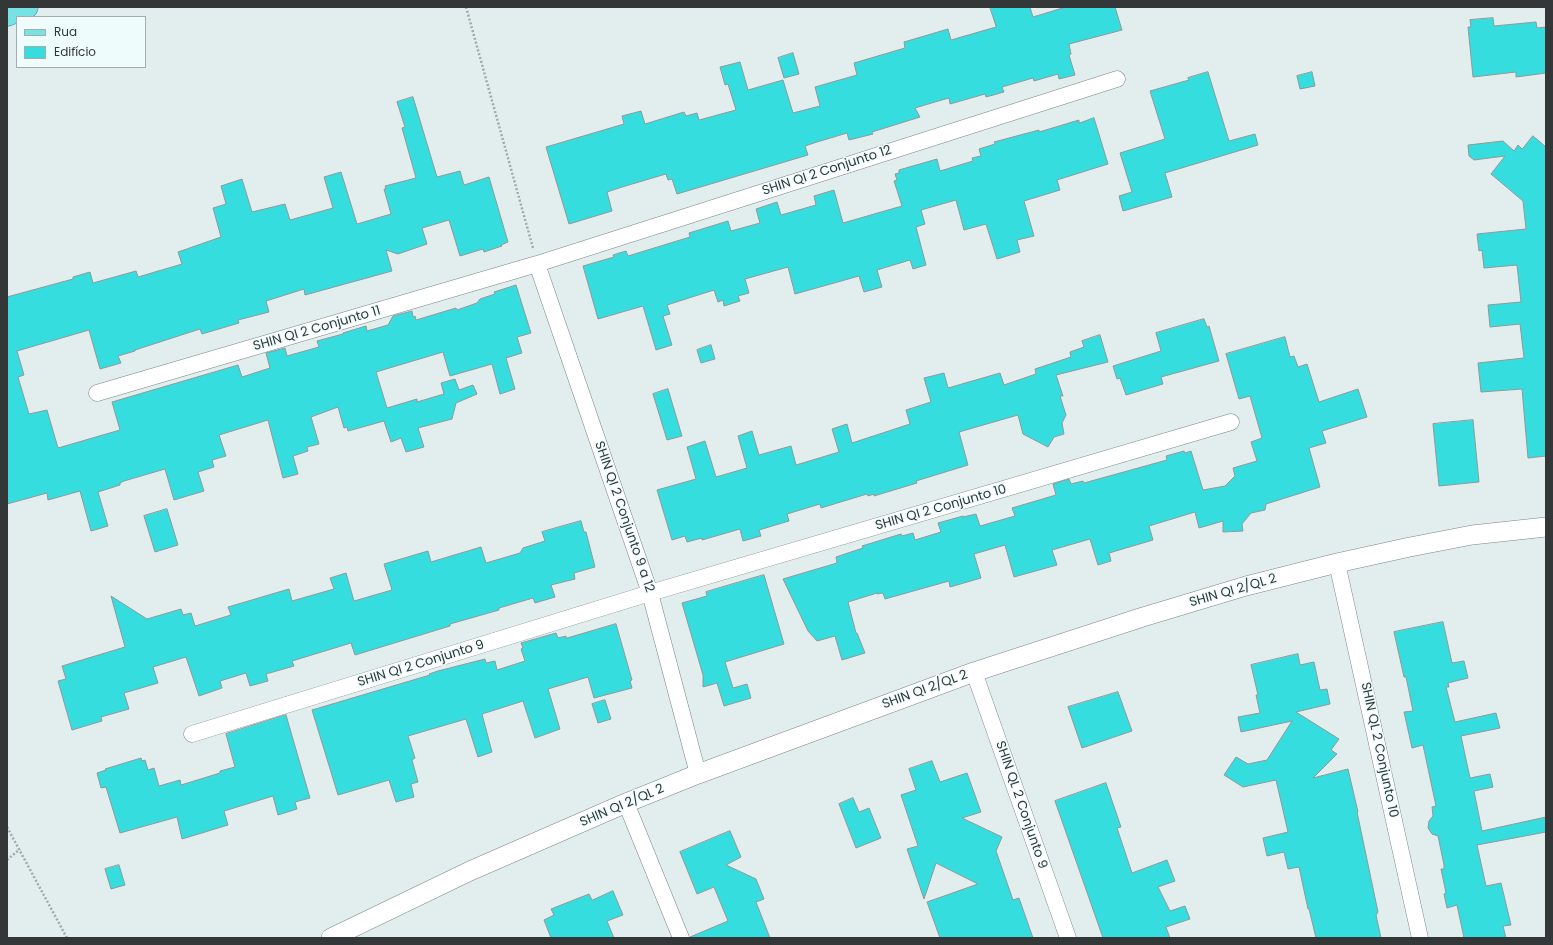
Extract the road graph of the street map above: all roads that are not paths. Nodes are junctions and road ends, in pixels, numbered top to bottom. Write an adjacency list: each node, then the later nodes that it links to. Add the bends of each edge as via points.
1 (27, 7): 2 (main road)
2 (7, 15)
3 (1117, 79): 4 (street, SHIN QI 2 Conjunto 12)
4 (537, 264): 5 (street, SHIN QI 2 Conjunto 11); 9 (street, SHIN QI 2 Conjunto 9 a 12)
5 (97, 393)
6 (1231, 422): 9 (street, SHIN QI 2 Conjunto 10)
7 (1546, 527): 8 (street, SHIN QI 2/QL 2, via 1472,535)
8 (1337, 563): 10 (street, SHIN QI 2/QL 2, via 1246,586); 17 (street, SHIN QL 2 Conjunto 10)
9 (650, 593): 11 (street, SHIN QI 2 Conjunto 9); 12 (street, SHIN QI 2 Conjunto 9 a 12)
10 (974, 672): 12 (street, SHIN QI 2/QL 2); 16 (street, SHIN QL 2 Conjunto 9)
11 (192, 734)
12 (698, 774): 13 (street, SHIN QI 2/QL 2)
13 (626, 803): 14 (street, SHIN QI 2/QL 2, via 470,871); 15 (street)
14 (331, 938)
15 (681, 938)
16 (1068, 938)
17 (1420, 938)

